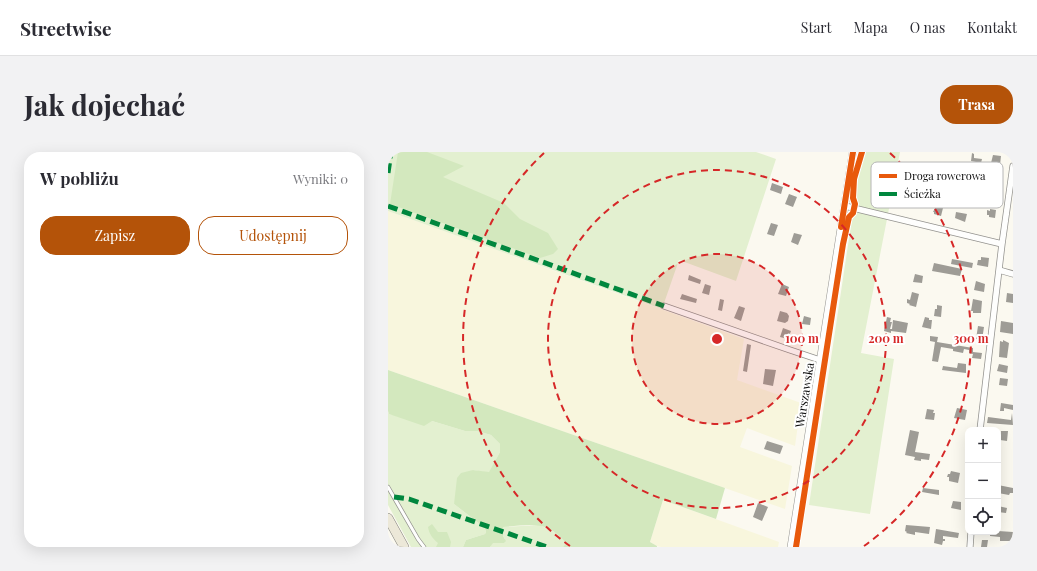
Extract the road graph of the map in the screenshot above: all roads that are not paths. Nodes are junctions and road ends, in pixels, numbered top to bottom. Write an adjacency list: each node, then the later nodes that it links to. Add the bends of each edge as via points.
1 (853, 152): 3 (street, Warszawska)
2 (1013, 166): 4 (street)
3 (844, 206): 4 (street); 8 (street, Warszawska)
4 (1002, 244): 5 (street)
5 (999, 270): 6 (street); 9 (street)
6 (1013, 274)
7 (664, 306): 8 (street)
8 (820, 360): 15 (street, Warszawska)
9 (980, 427)
10 (388, 487): 14 (lane)
11 (388, 518): 13 (main road)
12 (971, 535): 16 (street)
13 (404, 547)
14 (424, 547)
15 (791, 547)
16 (970, 547)

